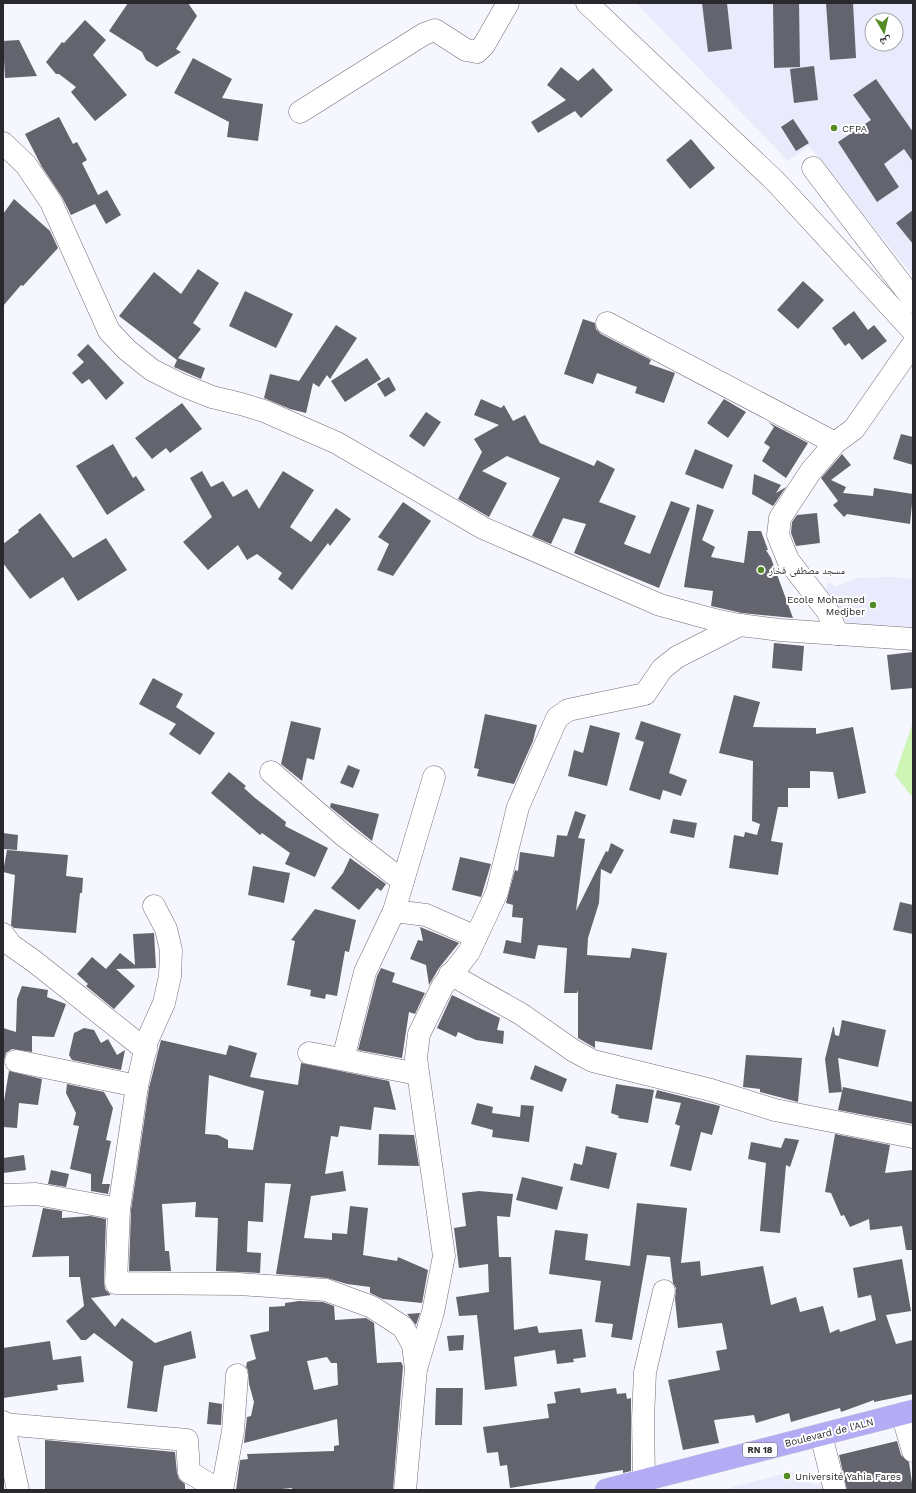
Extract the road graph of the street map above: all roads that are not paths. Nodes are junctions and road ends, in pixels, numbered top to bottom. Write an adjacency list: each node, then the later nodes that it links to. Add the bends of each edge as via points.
1 (508, 3): 3 (street, via 484,45 476,52 466,50 435,30 424,34)
2 (587, 3): 8 (street, via 776,182)
3 (300, 112)
4 (3, 143): 11 (street, via 26,165 51,202 109,331 152,370 206,395 264,411 337,443 483,528 660,605)
5 (813, 168): 6 (street)
6 (913, 302)
7 (608, 323): 10 (street)
8 (913, 331)
9 (913, 344): 10 (street, via 854,430)
10 (835, 443): 12 (street, via 811,471 780,518 778,535 788,560 828,612)
11 (740, 625): 12 (street); 20 (street, via 677,657 662,669 645,694 568,710 557,718 518,807 497,892)
12 (837, 634): 13 (street)
13 (913, 639)
14 (271, 772): 16 (street, via 343,835)
15 (434, 777): 16 (street)
16 (403, 881): 18 (street)
17 (154, 906): 22 (street, via 166,929 171,950 170,976 164,1003)
18 (394, 911): 20 (street, via 426,915); 24 (street, via 365,972)
19 (3, 934): 22 (street, via 11,945)
20 (476, 937): 21 (street, via 469,952)
21 (450, 974): 26 (street, via 419,1034 416,1058); 28 (street, via 521,1014 574,1051 593,1061 711,1090 774,1110)
22 (146, 1050): 27 (street)
23 (309, 1052): 24 (street)
24 (343, 1059): 26 (street)
25 (16, 1061): 27 (street)
26 (418, 1074): 32 (street, via 444,1256 433,1312)
27 (137, 1086): 30 (street)
28 (913, 1137)
29 (3, 1195): 30 (street, via 36,1194)
30 (119, 1209): 32 (street, via 116,1283 239,1284 326,1290 372,1307 403,1327 413,1346)
31 (664, 1291): 38 (street, via 645,1372 642,1418)
32 (416, 1369): 42 (street)
33 (237, 1375): 41 (street, via 233,1431)
34 (908, 1412): 36 (main road, Boulevard de l'ALN / RN 18); 37 (street)
35 (3, 1423): 39 (street); 40 (street, via 187,1440 189,1472)
36 (821, 1434): 38 (main road, Boulevard de l'ALN / RN 18); 44 (street)
37 (913, 1451)
38 (644, 1480): 43 (main road, Boulevard de l'ALN / RN 18)
39 (18, 1490)
40 (219, 1490)
41 (222, 1490)
42 (406, 1490)
43 (606, 1490)
44 (835, 1490)

